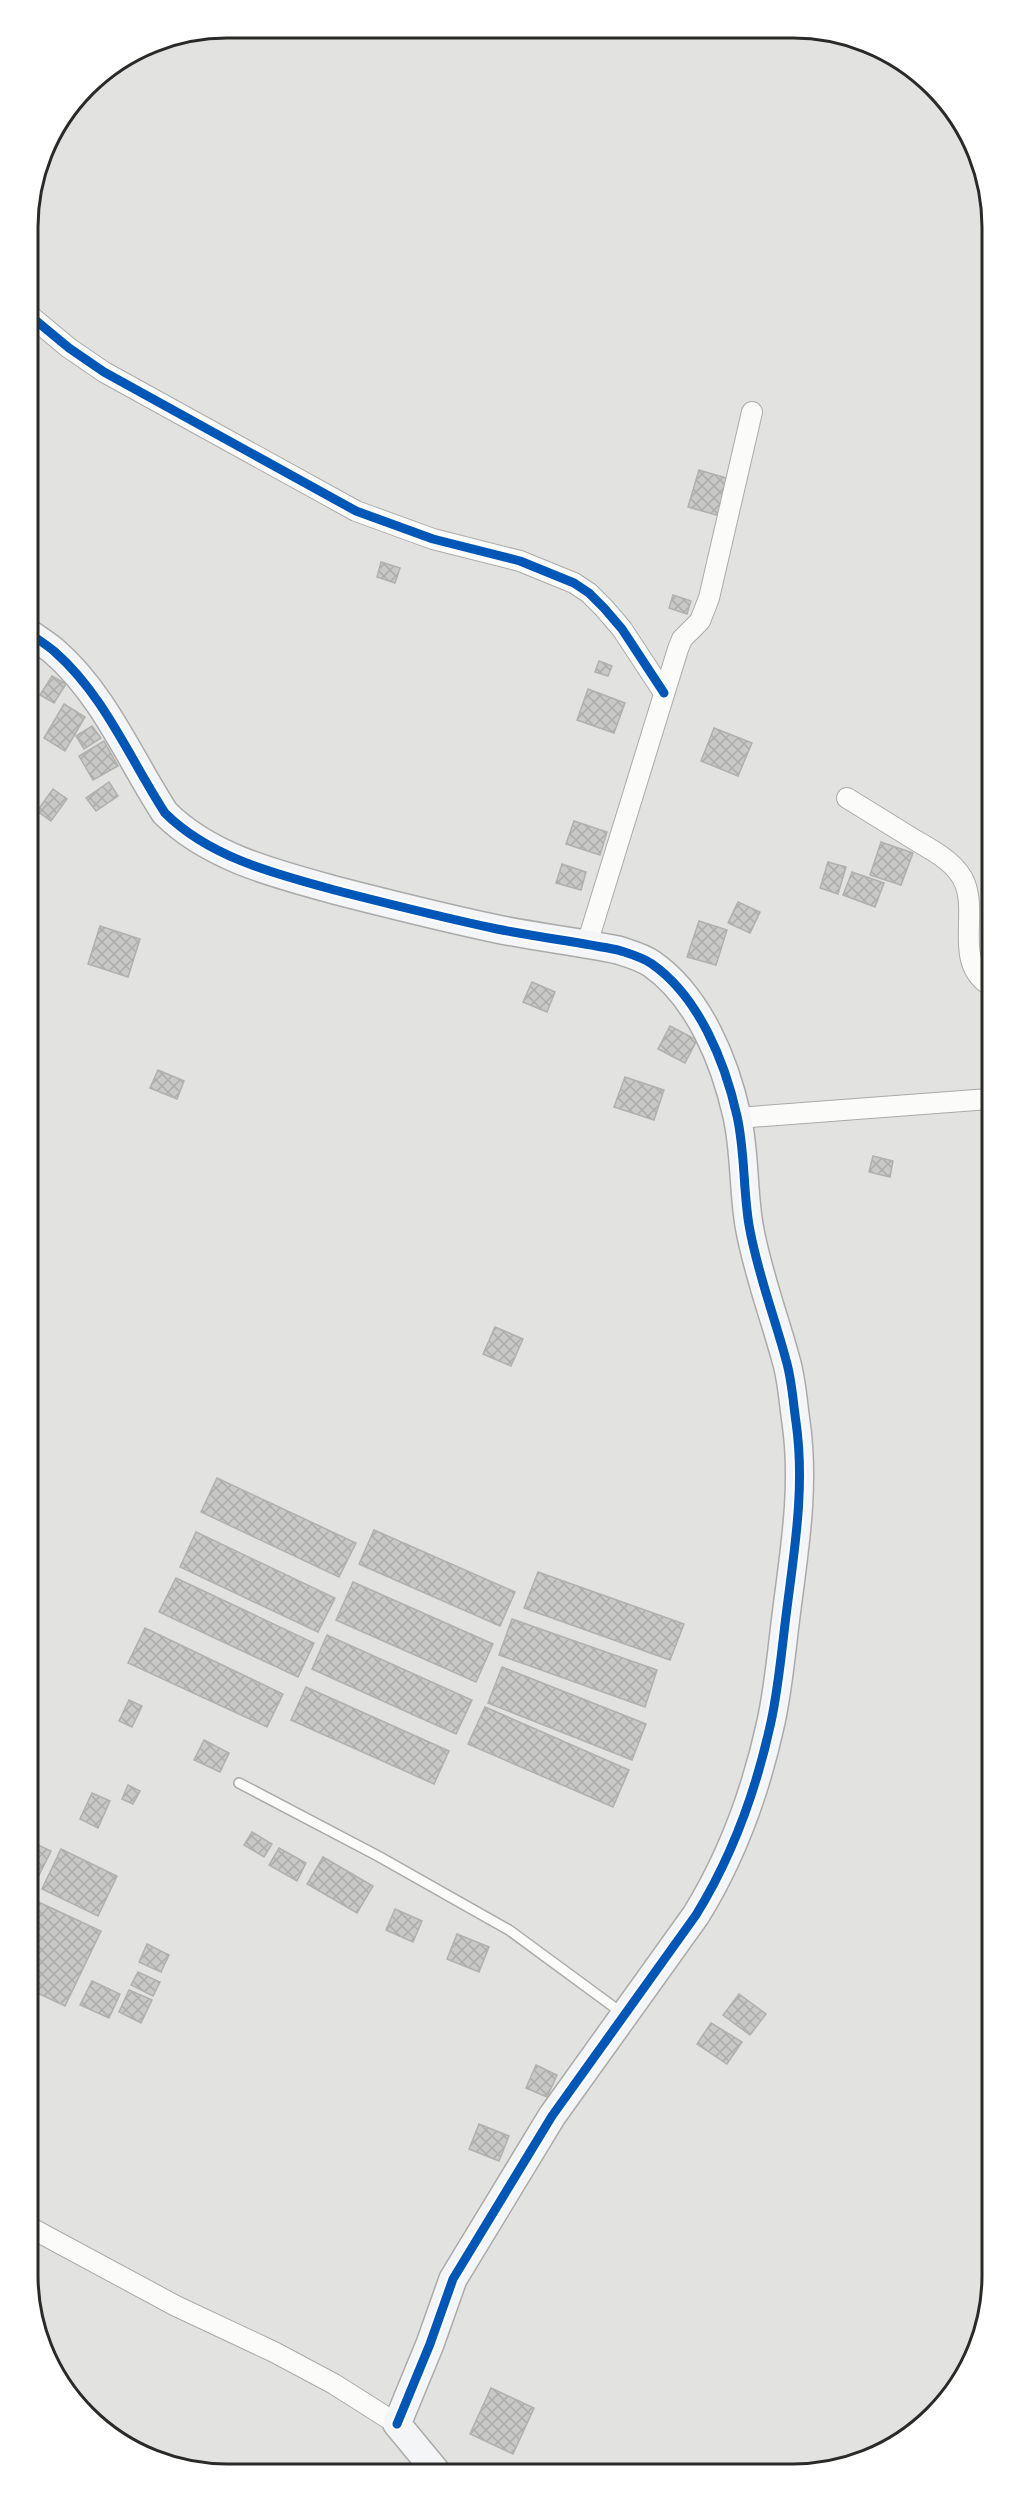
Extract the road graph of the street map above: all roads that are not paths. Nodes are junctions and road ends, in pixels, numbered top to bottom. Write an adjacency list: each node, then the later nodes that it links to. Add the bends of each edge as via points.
1 (38, 322): 4 (street, via 104,372 356,511 433,539 520,561 574,583 610,615)
2 (752, 412): 4 (street, via 709,598 696,627 680,644)
3 (38, 639): 6 (street, via 74,671 95,699 165,813 180,829 210,846 289,878 420,912)
4 (664, 693): 6 (street)
5 (848, 798): 7 (street, via 936,853 960,873 967,892 973,966)
6 (587, 944): 9 (street, via 637,956 674,985 702,1022)
7 (982, 979)
8 (982, 1100): 9 (street)
9 (738, 1118): 11 (street, via 752,1243 787,1363 800,1476 798,1529 771,1722 742,1823 713,1887)
10 (239, 1783): 11 (lane, via 509,1930)
11 (624, 2014): 13 (street, via 552,2116 453,2278)
12 (38, 2232): 13 (street, via 176,2306 274,2352)
13 (397, 2424): 14 (street)
14 (430, 2464)

